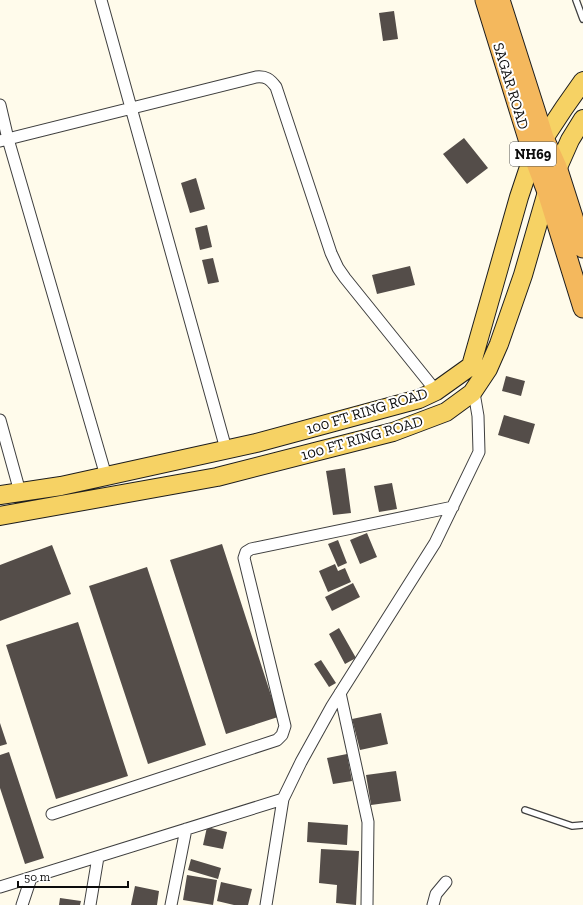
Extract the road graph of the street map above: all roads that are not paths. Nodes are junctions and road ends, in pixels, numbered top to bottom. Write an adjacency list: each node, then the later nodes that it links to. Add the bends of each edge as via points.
1 (101, 0): 8 (street)
2 (485, 0): 12 (highway, SAGAR ROAD / NH69)
3 (500, 0): 10 (highway, SAGAR ROAD / NH69)
4 (576, 0): 5 (lane)
5 (583, 19)
6 (583, 81): 10 (main road)
7 (0, 105): 11 (street)
8 (132, 109): 11 (street); 18 (street, via 256,77 264,76 271,80 276,87 338,268); 21 (street)
9 (583, 119): 13 (main road, 100 FT RING ROAD)
10 (544, 138): 12 (main road); 13 (highway, SAGAR ROAD / NH69)
11 (4, 140): 22 (street)
12 (533, 155): 14 (highway, SAGAR ROAD / NH69); 17 (main road)
13 (557, 167): 14 (main road, 100 FT RING ROAD); 15 (highway, SAGAR ROAD / NH69)
14 (548, 192): 16 (highway, SAGAR ROAD / NH69); 19 (main road, 100 FT RING ROAD, via 524,275 499,344 488,369)
15 (583, 248)
16 (583, 308)
17 (471, 366): 18 (main road, 100 FT RING ROAD); 19 (street)
18 (436, 390): 21 (main road, 100 FT RING ROAD, via 419,399)
19 (474, 390): 25 (street, via 479,452); 26 (main road, 100 FT RING ROAD, via 446,412 393,432 217,477)
20 (0, 420): 23 (street)
21 (226, 450): 22 (main road, 100 FT RING ROAD)
22 (106, 476): 23 (main road, 100 FT RING ROAD)
23 (20, 492): 24 (main road, 100 FT RING ROAD)
24 (0, 495)
25 (453, 507): 27 (street, via 435,543); 30 (street, via 246,552 244,558 285,726 282,735 277,740)
26 (0, 516)
27 (340, 693): 28 (street); 41 (street, via 368,822)
28 (283, 799): 32 (street); 40 (street)
29 (525, 810): 31 (lane, via 572,826)
30 (52, 814)
31 (583, 825)
32 (186, 829): 33 (street); 39 (street)
33 (98, 857): 34 (street); 38 (street)
34 (31, 878): 36 (street); 37 (street)
35 (446, 882): 42 (street, via 436,894)
36 (0, 887)
37 (22, 905)
38 (90, 905)
39 (171, 905)
40 (266, 905)
41 (367, 905)
42 (433, 905)

